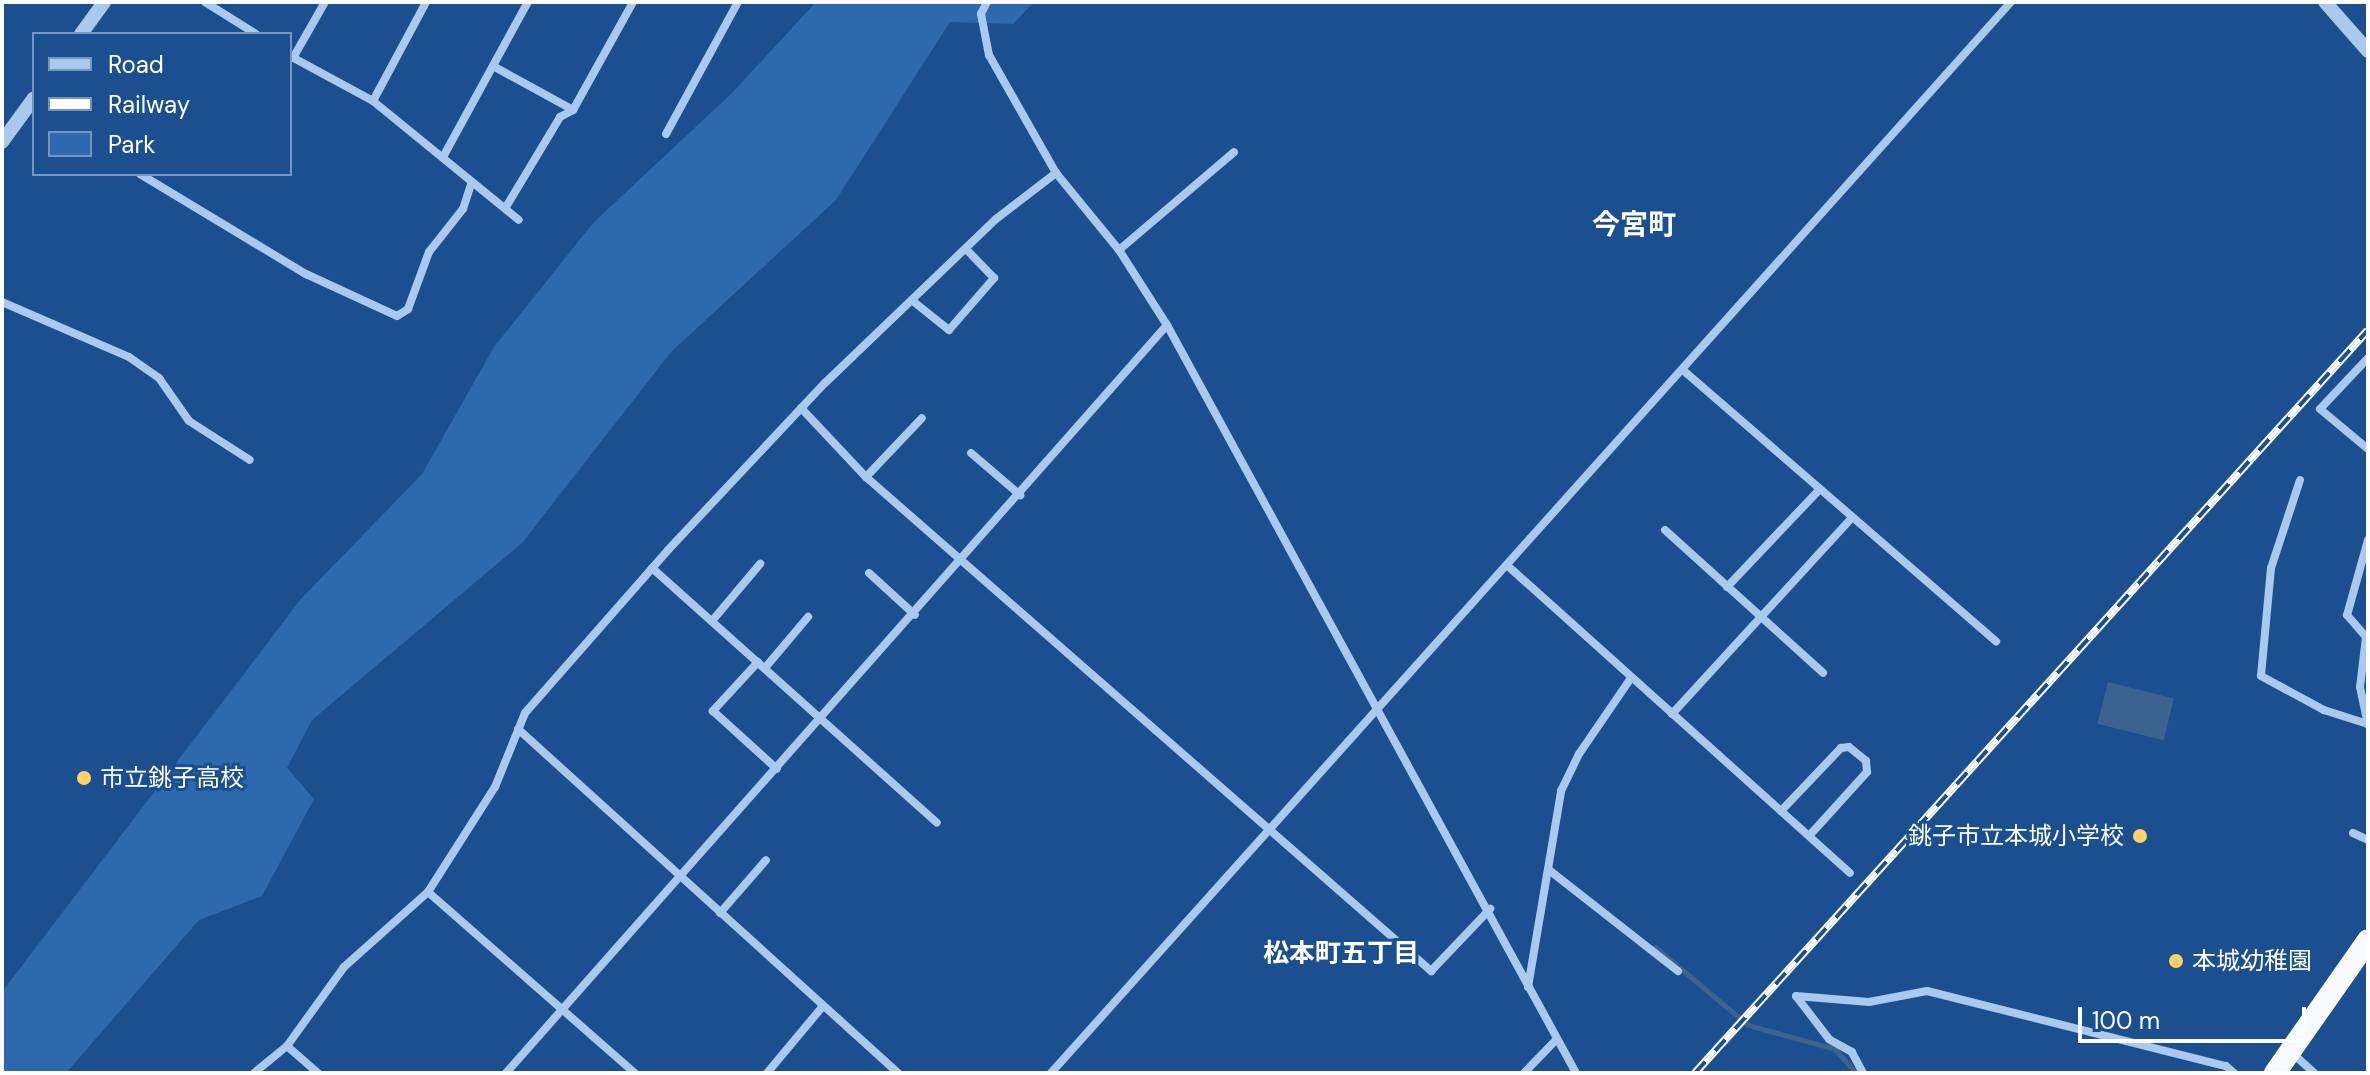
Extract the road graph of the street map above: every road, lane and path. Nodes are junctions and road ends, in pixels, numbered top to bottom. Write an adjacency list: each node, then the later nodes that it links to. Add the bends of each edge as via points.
1 (104, 2): 12 (street)
2 (205, 2): 11 (street)
3 (325, 2): 15 (street)
4 (426, 2): 17 (street)
5 (528, 2): 16 (street)
6 (633, 2): 19 (street)
7 (738, 2): 20 (street)
8 (987, 2): 24 (street, via 981,14 989,55)
9 (2011, 2): 35 (street)
10 (2325, 2): 14 (street)
11 (222, 6): 13 (street)
12 (82, 32)
13 (254, 32)
14 (2368, 51)
15 (292, 57): 17 (street)
16 (493, 66): 19 (street); 23 (street)
17 (373, 101): 23 (street)
18 (32, 105): 21 (street)
19 (573, 110): 27 (street, via 560,117)
20 (666, 134)
21 (2, 142)
22 (1234, 152): 30 (street)
23 (443, 157): 26 (street)
24 (1056, 173): 29 (street); 30 (street)
25 (143, 176): 26 (street, via 306,274 397,316 408,309 429,252 463,209)
26 (472, 182): 27 (street)
27 (506, 207): 28 (street)
28 (519, 220)
29 (966, 249): 32 (street); 32 (street, via 994,278 949,330)
30 (1119, 250): 33 (street)
31 (2, 302): 40 (street, via 129,357 159,378 189,421)
32 (914, 302): 36 (street)
33 (1167, 325): 44 (street); 62 (street)
34 (2368, 358): 38 (street, via 2320,409)
35 (1684, 371): 43 (street); 50 (street)
36 (801, 408): 41 (street); 51 (street)
37 (922, 418): 41 (street)
38 (2368, 449)
39 (971, 453): 44 (street)
40 (250, 460)
41 (866, 477): 48 (street)
42 (2300, 480): 65 (street, via 2271,568 2261,676 2324,710)
43 (1818, 491): 45 (street); 53 (street)
44 (1020, 495): 48 (street)
45 (1850, 520): 56 (street); 58 (street)
46 (1665, 530): 53 (street)
47 (2368, 540): 65 (street, via 2347,615 2366,637 2360,687)
48 (962, 562): 54 (street); 70 (street)
49 (760, 564): 57 (street)
50 (1509, 567): 61 (street); 62 (street)
51 (652, 568): 57 (street); 66 (street, via 525,713)
52 (869, 573): 54 (street)
53 (1727, 587): 56 (street)
54 (915, 615): 64 (street)
55 (808, 617): 59 (street)
56 (1760, 617): 60 (street); 63 (street)
57 (712, 621): 59 (street)
58 (1996, 641)
59 (762, 665): 64 (street); 67 (street, via 713,711)
60 (1823, 673)
61 (1631, 678): 63 (street); 75 (street, via 1579,754 1561,791)
62 (1378, 708): 70 (street); 79 (street)
63 (1672, 714): 68 (street)
64 (822, 719): 67 (street); 69 (street)
65 (2368, 724)
66 (518, 729): 77 (street); 78 (street, via 495,787)
67 (777, 769): 77 (street)
68 (1781, 811): 72 (street); 72 (street, via 1841,748 1849,747 1866,761 1867,772)
69 (937, 823)
70 (1267, 829): 79 (street, via 1431,971); 95 (street)
71 (2353, 833): 73 (street)
72 (1809, 836): 76 (street)
73 (2368, 840)
74 (766, 860): 80 (street)
75 (1549, 870): 82 (street); 83 (street)
76 (1850, 873)
77 (681, 877): 80 (street); 85 (street)
78 (428, 892): 85 (street); 87 (street, via 344,967)
79 (1490, 909): 83 (street)
80 (720, 913): 84 (street)
81 (2368, 940): 88 (highway)
82 (1678, 971)
83 (1528, 988): 86 (street)
84 (823, 1006): 93 (street); 94 (street)
85 (562, 1010): 91 (street); 92 (street)
86 (1557, 1039): 96 (street); 97 (street)
87 (287, 1046): 89 (street); 90 (street)
88 (2290, 1051): 100 (highway); 101 (street)
89 (254, 1073)
90 (318, 1073)
91 (506, 1073)
92 (635, 1073)
93 (767, 1073)
94 (898, 1073)
95 (1051, 1073)
96 (1524, 1073)
97 (1576, 1073)
98 (1863, 1073): 99 (street, via 1852,1052 1829,1039 1796,996 1869,1002 1927,991 2226,1066)
99 (2234, 1073)
100 (2275, 1073)
101 (2314, 1073)

